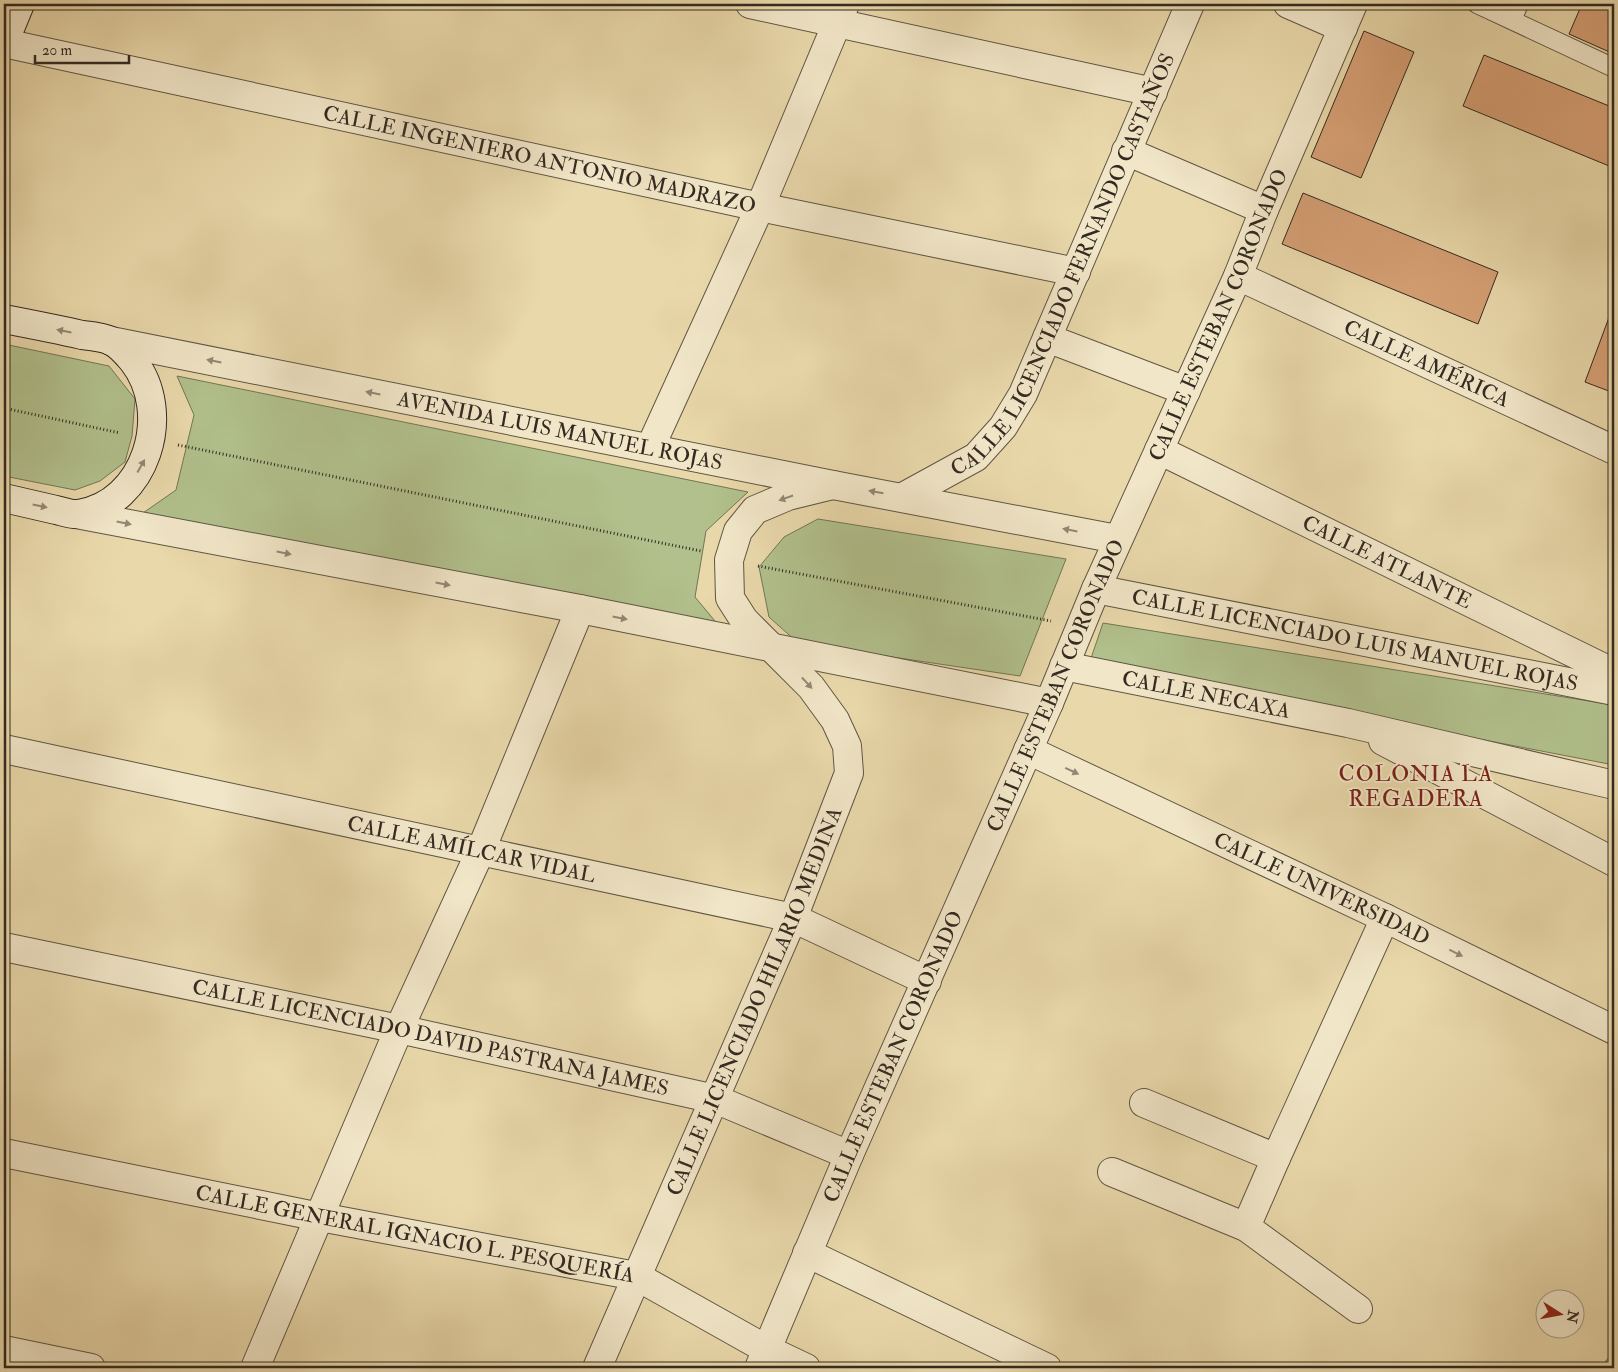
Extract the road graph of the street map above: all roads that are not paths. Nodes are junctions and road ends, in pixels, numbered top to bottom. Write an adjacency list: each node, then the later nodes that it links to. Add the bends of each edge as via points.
1 (20, 4): 10 (street)
2 (750, 4): 7 (street)
3 (1190, 4): 12 (street, CALLE LICENCIADO FERNANDO CASTAÑOS)
4 (1288, 4): 8 (street)
5 (1477, 4): 9 (lane)
6 (1519, 4): 9 (lane)
7 (841, 13): 12 (street); 14 (street)
8 (1348, 16): 15 (street, CALLE ESTEBAN CORONADO)
9 (1512, 20): 11 (lane)
10 (4, 43): 14 (street, CALLE INGENIERO ANTONIO MADRAZO)
11 (1614, 68)
12 (1153, 92): 13 (street, CALLE LICENCIADO FERNANDO CASTAÑOS)
13 (1126, 152): 15 (street); 16 (street, CALLE LICENCIADO FERNANDO CASTAÑOS)
14 (760, 207): 16 (street, CALLE INGENIERO ANTONIO MADRAZO); 22 (street)
15 (1264, 210): 17 (street, CALLE ESTEBAN CORONADO)
16 (1076, 272): 19 (street, CALLE LICENCIADO FERNANDO CASTAÑOS)
17 (1238, 276): 21 (street, CALLE ESTEBAN CORONADO); 24 (street, CALLE AMÉRICA)
18 (4, 319): 20 (street, AVENIDA LUIS MANUEL ROJAS, one-way to 18)
19 (1047, 338): 21 (street); 26 (street, CALLE LICENCIADO FERNANDO CASTAÑOS, via 1023,394 1003,427 976,457)
20 (111, 341): 22 (street, AVENIDA LUIS MANUEL ROJAS, one-way to 20); 28 (street, one-way to 20, via 94,509 125,488 146,458 151,440 152,402 146,384 126,352)
21 (1186, 391): 23 (street, CALLE ESTEBAN CORONADO)
22 (650, 448): 25 (street, AVENIDA LUIS MANUEL ROJAS)
23 (1160, 450): 29 (street, CALLE ESTEBAN CORONADO); 34 (street, CALLE ATLANTE)
24 (1614, 450)
25 (833, 484): 26 (street, AVENIDA LUIS MANUEL ROJAS, one-way to 25); 32 (street, CALLE LICENCIADO HILARIO MEDINA, one-way to 32, via 788,496 754,510 738,530 729,560 730,598 744,620)
26 (902, 497): 29 (street, AVENIDA LUIS MANUEL ROJAS, one-way to 26)
27 (4, 498): 28 (street, one-way to 28)
28 (76, 514): 31 (street, one-way to 31)
29 (1117, 539): 30 (street, CALLE ESTEBAN CORONADO)
30 (1096, 589): 33 (street, CALLE ESTEBAN CORONADO); 35 (street, CALLE LICENCIADO LUIS MANUEL ROJAS)
31 (580, 610): 32 (street, one-way to 32); 41 (street)
32 (773, 648): 36 (street); 43 (street, CALLE LICENCIADO HILARIO MEDINA, one-way to 43, via 811,687 836,720 847,746 850,773)
33 (1064, 666): 36 (street, CALLE ESTEBAN CORONADO); 37 (street, CALLE NECAXA)
34 (1614, 673)
35 (1614, 691)
36 (1049, 703): 39 (street, CALLE ESTEBAN CORONADO)
37 (1348, 723): 40 (street, CALLE NECAXA); 42 (street, CALLE NECAXA)
38 (4, 749): 41 (street, CALLE AMÍLCAR VIDAL)
39 (1028, 750): 44 (street, CALLE UNIVERSIDAD, one-way to 44); 46 (street, CALLE ESTEBAN CORONADO)
40 (1614, 785)
41 (481, 850): 43 (street, CALLE AMÍLCAR VIDAL); 47 (street)
42 (1614, 862)
43 (793, 918): 46 (street, CALLE AMÍLCAR VIDAL); 49 (street, CALLE LICENCIADO HILARIO MEDINA)
44 (1386, 918): 48 (street, CALLE UNIVERSIDAD, one-way to 48); 53 (street)
45 (4, 947): 47 (street, CALLE LICENCIADO DAVID PASTRANA JAMES)
46 (927, 981): 52 (street, CALLE ESTEBAN CORONADO)
47 (399, 1029): 49 (street, CALLE LICENCIADO DAVID PASTRANA JAMES); 55 (street)
48 (1614, 1030)
49 (715, 1099): 52 (street, CALLE LICENCIADO DAVID PASTRANA JAMES); 58 (street, CALLE LICENCIADO HILARIO MEDINA)
50 (1144, 1103): 53 (street)
51 (4, 1153): 55 (street, CALLE GENERAL IGNACIO L. PESQUERÍA)
52 (849, 1155): 57 (street, CALLE ESTEBAN CORONADO)
53 (1276, 1158): 56 (street)
54 (1112, 1172): 56 (street)
55 (320, 1217): 58 (street, CALLE GENERAL IGNACIO L. PESQUERÍA); 63 (street)
56 (1246, 1228): 59 (street)
57 (807, 1253): 61 (street, CALLE ESTEBAN CORONADO); 66 (street)
58 (636, 1276): 61 (street, CALLE GENERAL IGNACIO L. PESQUERÍA); 64 (street, CALLE LICENCIADO HILARIO MEDINA)
59 (1358, 1309)
60 (4, 1350): 62 (street)
61 (762, 1359): 65 (street, CALLE GENERAL IGNACIO L. PESQUERÍA)
62 (91, 1368)
63 (255, 1368)
64 (597, 1368)
65 (806, 1368)
66 (1047, 1368)

